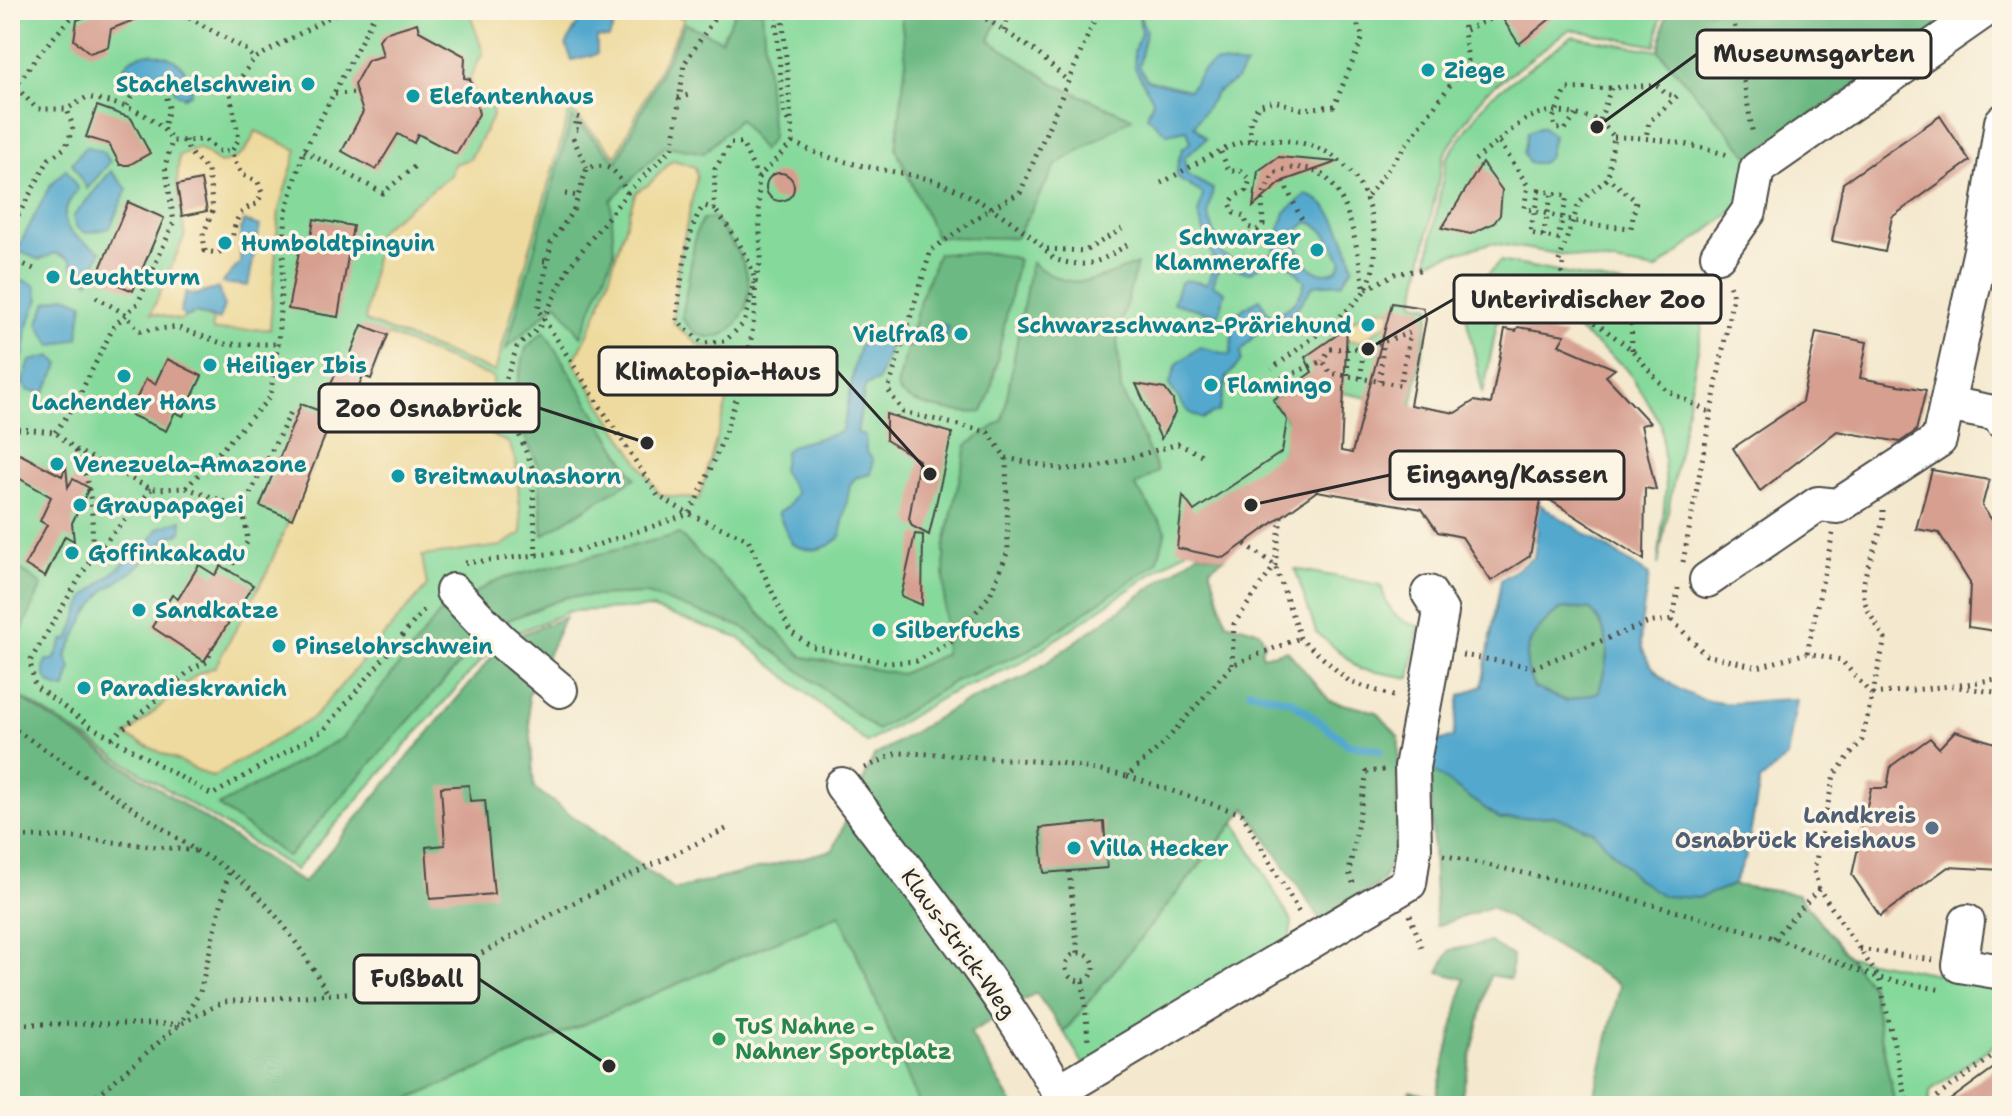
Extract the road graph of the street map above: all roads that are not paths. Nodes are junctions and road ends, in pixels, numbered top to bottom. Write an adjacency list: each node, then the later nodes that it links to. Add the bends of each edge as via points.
1 (1985, 10): 4 (street, via 1757,165 1749,211)
2 (2002, 122): 3 (street)
3 (1993, 245): 5 (street)
4 (1718, 255)
5 (1947, 404): 6 (street, via 1998,414); 7 (street, via 1939,440 1838,506 1818,504)
6 (2002, 421)
7 (1707, 580)
8 (446, 585): 10 (street)
9 (1429, 593): 14 (street, via 1441,612 1412,767 1414,848 1409,883 1092,1072)
10 (560, 690)
11 (842, 785): 14 (street, Klaus-Strick-Weg, via 988,979)
12 (1967, 922): 13 (street, via 1960,965)
13 (2002, 972)
14 (1063, 1099)

